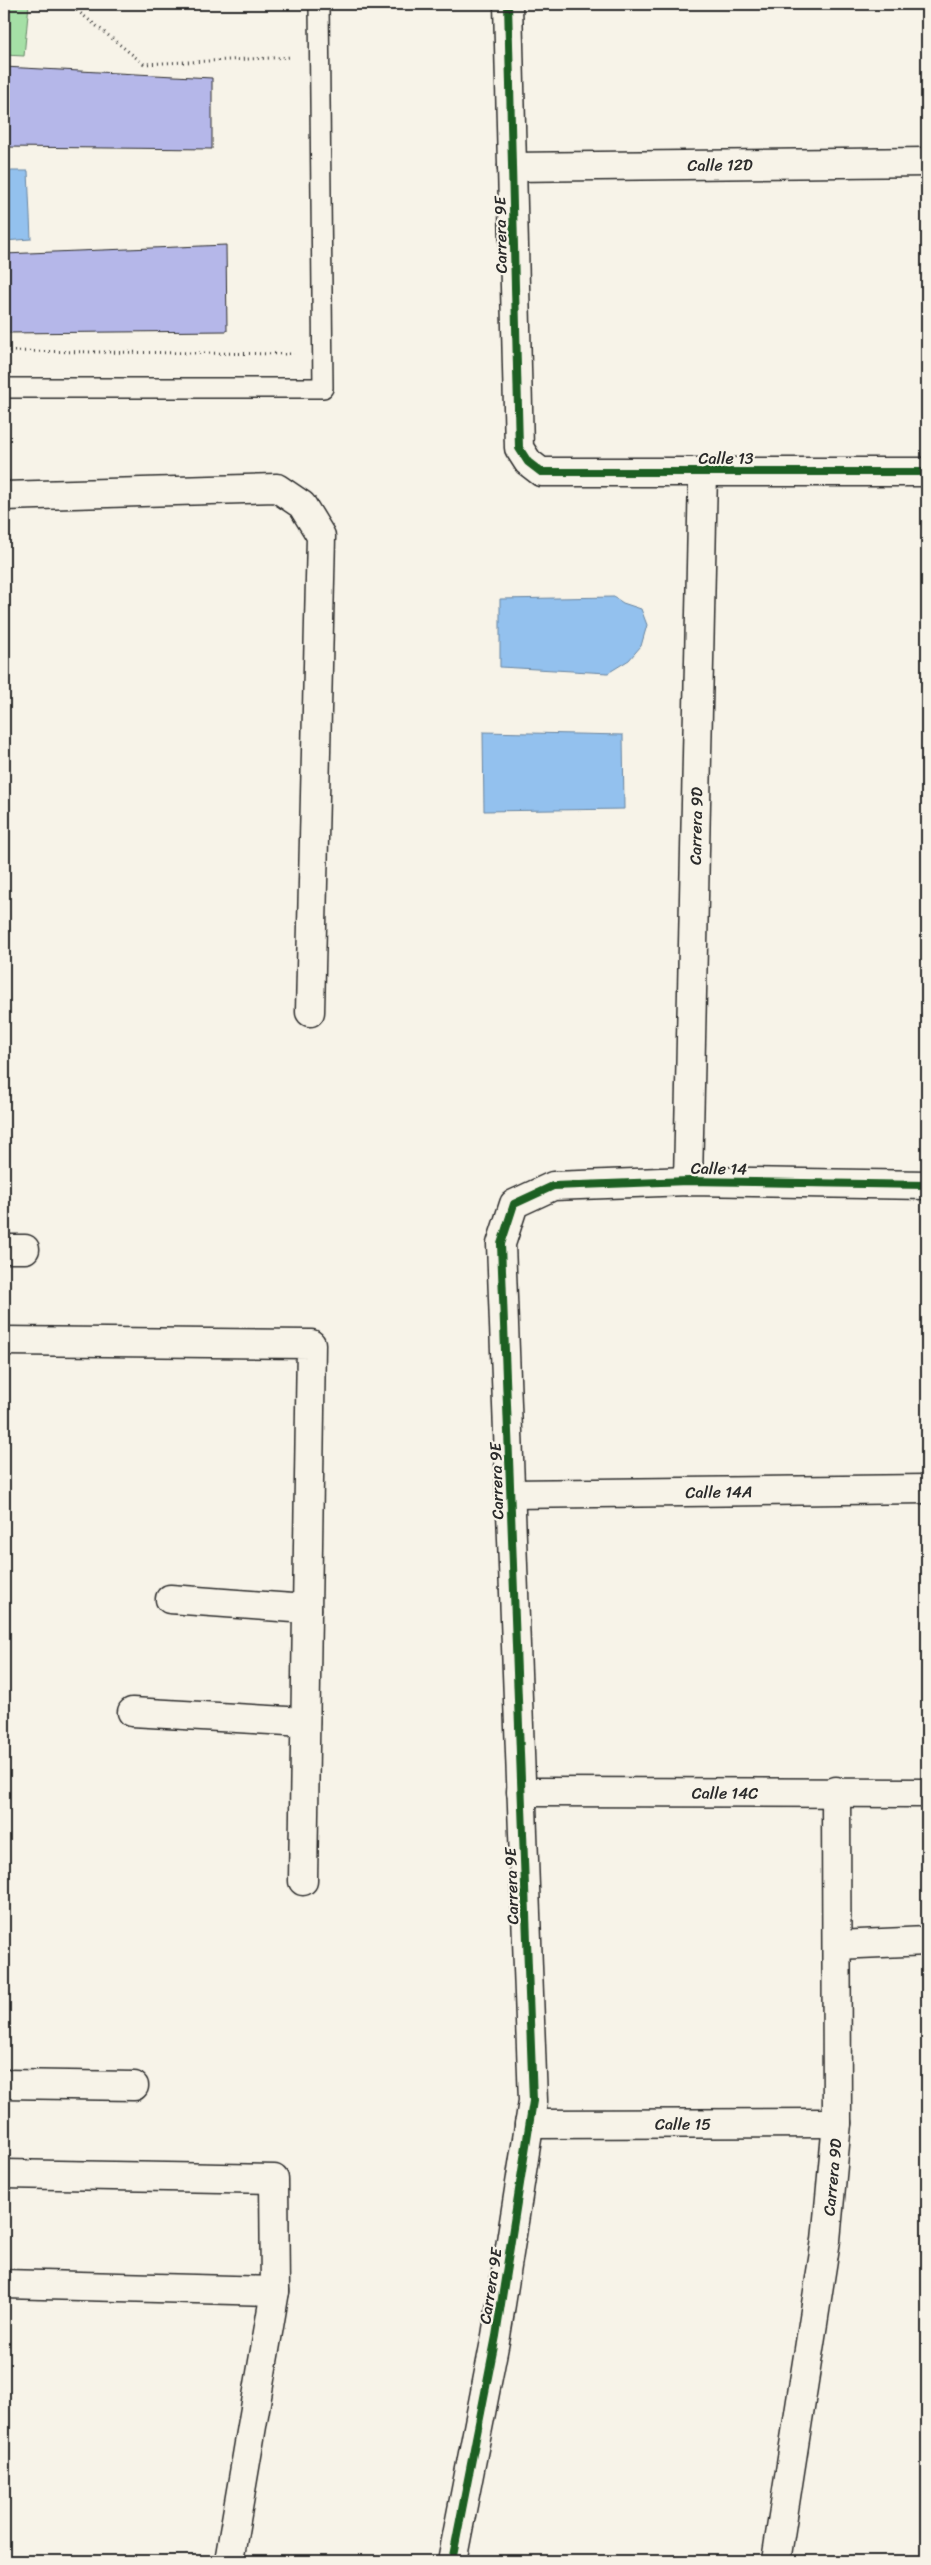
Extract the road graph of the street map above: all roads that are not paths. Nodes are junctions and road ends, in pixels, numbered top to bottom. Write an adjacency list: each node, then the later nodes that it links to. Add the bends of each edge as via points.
1 (319, 4): 5 (lane, via 323,388)
2 (508, 4): 4 (street, Carrera 9E)
3 (927, 162): 4 (street, Calle 12D)
4 (512, 167): 6 (street, Carrera 9E, via 519,448)
5 (4, 388)
6 (528, 462): 7 (street, Calle 13, via 541,472)
7 (703, 472): 8 (street, Calle 13); 11 (street, Carrera 9D)
8 (927, 472)
9 (4, 496): 10 (street, via 277,488 302,505 321,536)
10 (310, 1012)
11 (688, 1181): 12 (street, Calle 14); 13 (street, Calle 14, via 553,1186)
12 (927, 1185)
13 (514, 1204): 16 (street, Carrera 9E, via 501,1244)
14 (4, 1341): 18 (street, via 311,1344)
15 (927, 1489): 16 (street, Calle 14A)
16 (510, 1494): 22 (street, Carrera 9E)
17 (170, 1599): 18 (street)
18 (307, 1609): 20 (street)
19 (132, 1712): 20 (street)
20 (305, 1722): 24 (street)
21 (836, 1791): 22 (street, Calle 14C); 23 (street, Calle 14C); 26 (street, Carrera 9D)
22 (521, 1792): 30 (street, Carrera 9E, via 533,2101)
23 (927, 1792)
24 (303, 1881)
25 (927, 1941): 26 (street)
26 (837, 1946): 29 (street, Carrera 9D)
27 (4, 2084): 28 (street)
28 (134, 2086)
29 (837, 2123): 30 (street, Calle 15); 36 (street, Carrera 9D, via 826,2240)
30 (529, 2124): 35 (street, Carrera 9E, via 496,2336)
31 (4, 2174): 33 (street, via 274,2179)
32 (4, 2284): 33 (street)
33 (275, 2291): 34 (street)
34 (229, 2561)
35 (452, 2561)
36 (776, 2561)

